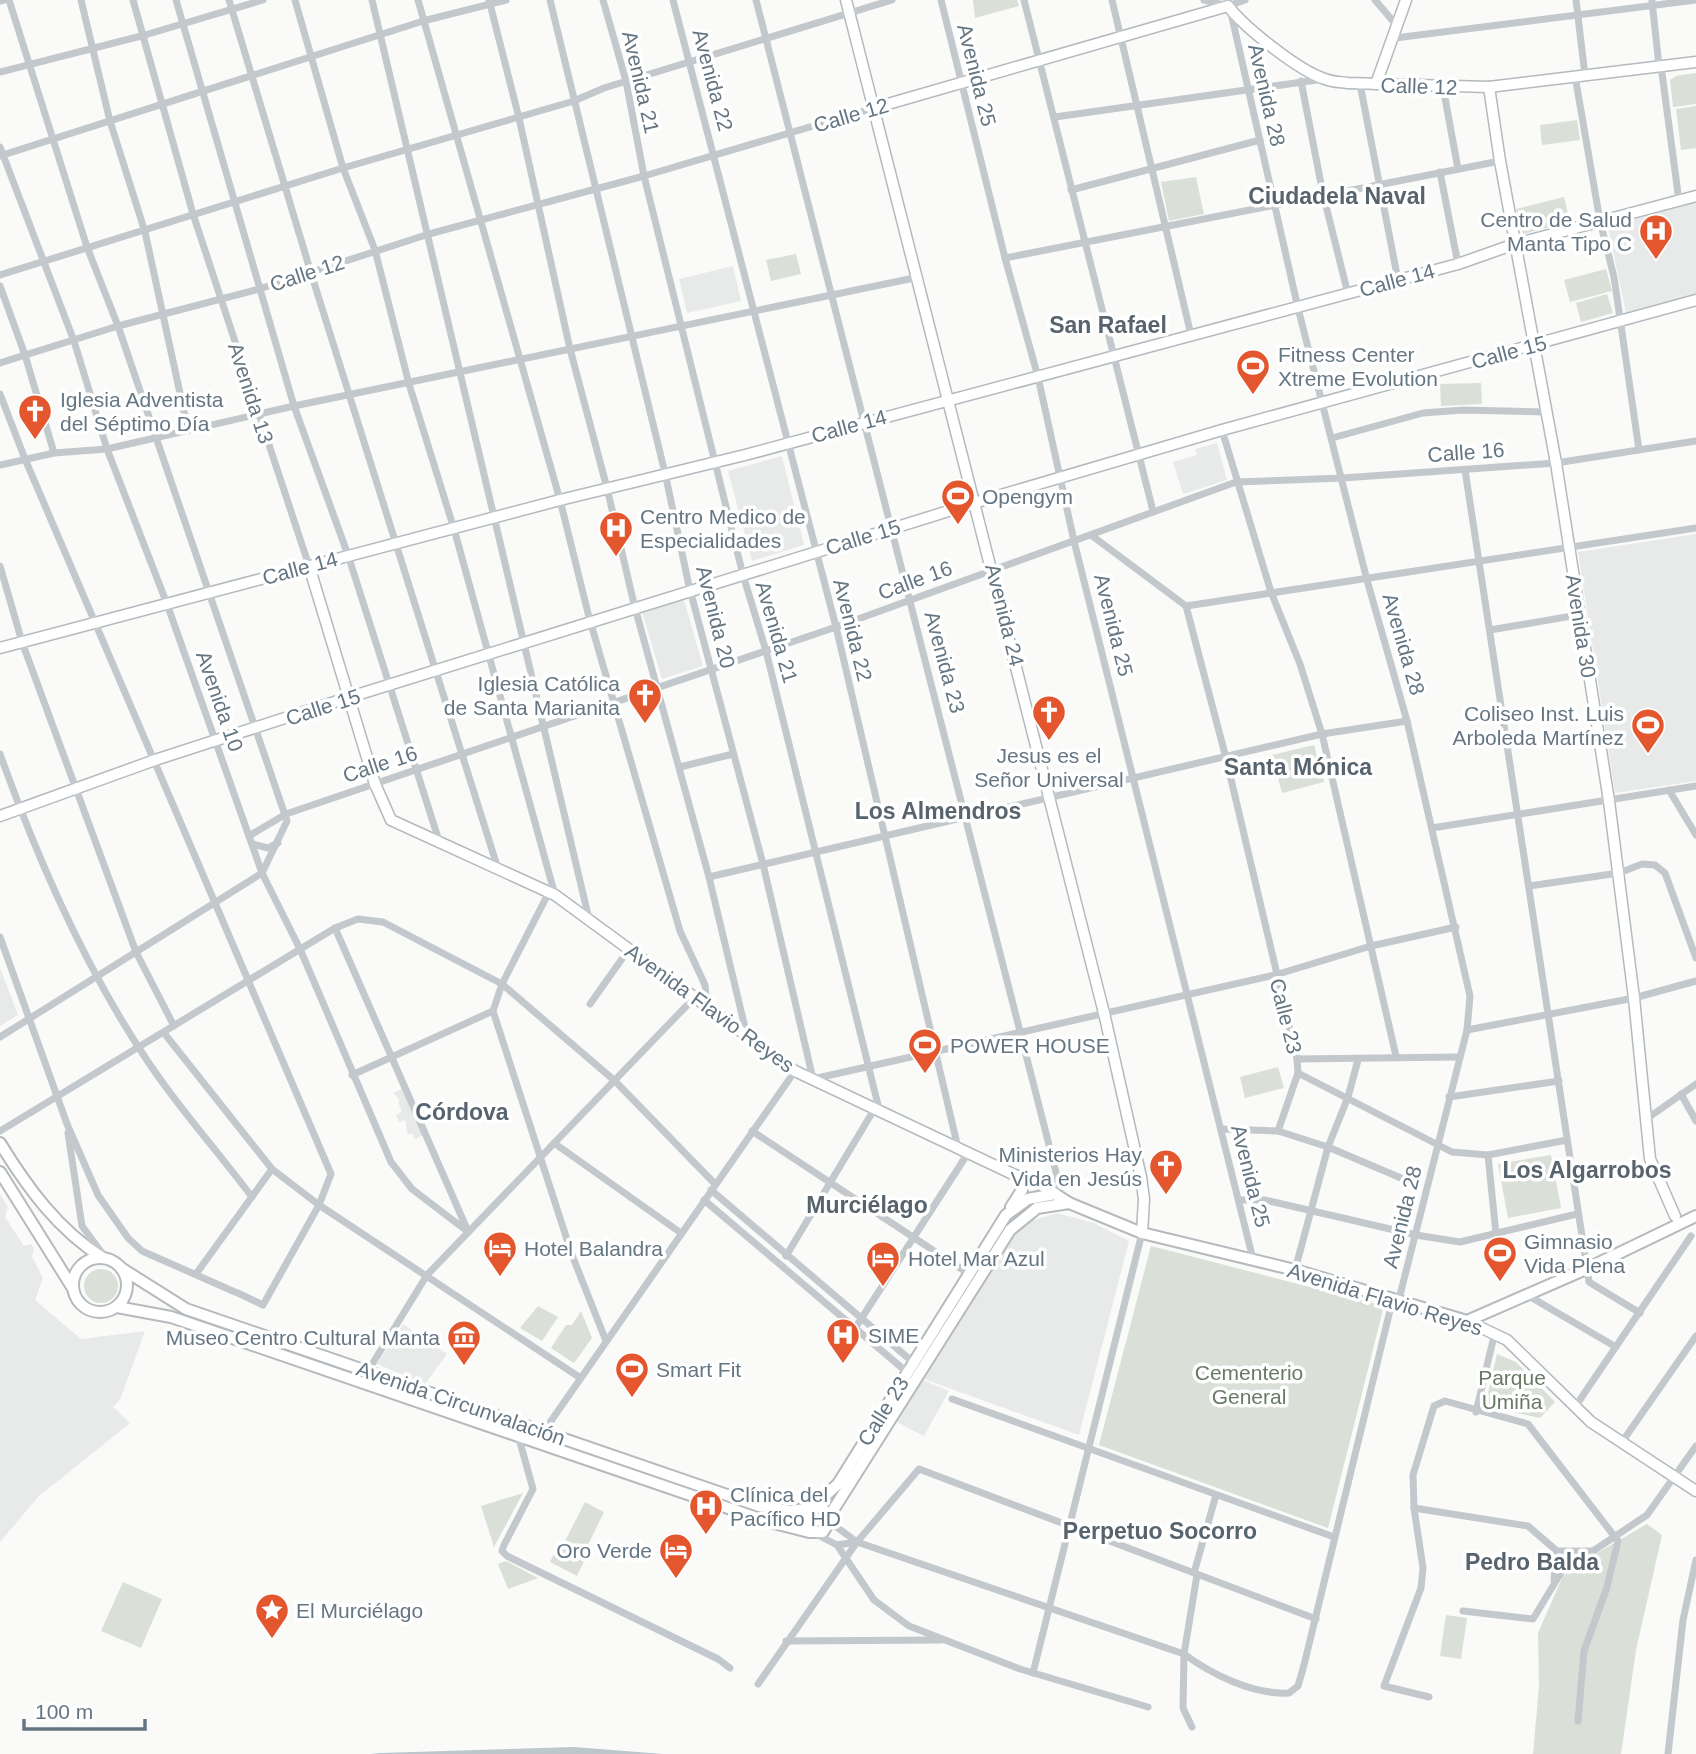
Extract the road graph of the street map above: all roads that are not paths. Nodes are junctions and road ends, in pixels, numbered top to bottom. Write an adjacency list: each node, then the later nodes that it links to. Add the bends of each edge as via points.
1 (9, 0): 44 (street)
2 (81, 0): 40 (street)
3 (133, 0): 35 (street, Avenida 13)
4 (176, 0): 33 (street)
5 (229, 0): 29 (street)
6 (263, 0): 29 (street)
7 (295, 0): 41 (street)
8 (372, 0): 36 (street)
9 (418, 0): 32 (street)
10 (506, 0): 26 (street)
11 (550, 0): 60 (street, Avenida 20)
12 (603, 0): 51 (street, Avenida 21)
13 (673, 0): 45 (street, Avenida 22)
14 (756, 0): 39 (street, Avenida 23)
15 (846, 0): 30 (street, Avenida 24)
16 (892, 0): 30 (street)
17 (941, 0): 53 (street, Avenida 25)
18 (1024, 0): 42 (street)
19 (1112, 0): 37 (street)
20 (1204, 0): 28 (street)
21 (1245, 0): 28 (street)
22 (1375, 0): 34 (street)
23 (1406, 0): 34 (street)
24 (1576, 0): 31 (street)
25 (1696, 1): 27 (street)
26 (489, 2): 32 (street); 65 (street)
27 (1653, 2): 31 (street); 46 (street)
28 (1228, 3): 37 (street, Calle 12); 50 (street, Calle 12, via 1242,24); 58 (street, Avenida 28)
29 (232, 10): 33 (street); 48 (street)
30 (849, 14): 39 (street); 63 (street, Avenida 24)
31 (1577, 15): 38 (street); 49 (street)
32 (424, 21): 36 (street); 68 (street)
33 (183, 24): 35 (street); 59 (street)
34 (1398, 27): 38 (street)
35 (145, 35): 40 (street); 61 (street, Avenida 13)
36 (380, 35): 41 (street); 72 (street)
37 (1120, 36): 42 (street, Calle 12); 62 (street)
38 (1395, 38): 55 (street)
39 (766, 40): 45 (street); 67 (street, Avenida 23)
40 (93, 48): 44 (street); 66 (street)
41 (312, 58): 48 (street); 76 (street)
42 (1039, 61): 53 (street, Calle 12); 64 (street)
43 (1696, 62): 46 (street, Calle 12)
44 (28, 63): 47 (street); 69 (street)
45 (690, 63): 51 (street); 73 (street, Avenida 22)
46 (1660, 66): 49 (street, Calle 12); 87 (street)
47 (0, 72)
48 (253, 75): 59 (street); 83 (street)
49 (1580, 76): 57 (street, Calle 12); 93 (street)
50 (1325, 79): 52 (street); 54 (street, Calle 12)
51 (626, 81): 60 (street); 80 (street, Avenida 21)
52 (1301, 81): 58 (street); 85 (street)
53 (960, 83): 63 (street, Calle 12); 101 (street, Avenida 25)
54 (1360, 84): 55 (street, Calle 12); 81 (street)
55 (1376, 84): 56 (street, Calle 12)
56 (1443, 87): 57 (street, Calle 12); 78 (street)
57 (1489, 87): 75 (street, Avenida 30)
58 (1249, 89): 62 (street); 70 (street, Avenida 28)
59 (204, 92): 61 (street); 88 (street)
60 (574, 101): 65 (street); 82 (street, Avenida 20)
61 (163, 104): 66 (street); 91 (street, Avenida 13)
62 (1136, 104): 64 (street); 77 (street)
63 (874, 108): 67 (street, Calle 12); 106 (street, Avenida 24)
64 (1055, 117): 84 (street)
65 (519, 118): 68 (street); 89 (street)
66 (110, 121): 69 (street); 95 (street)
67 (790, 132): 73 (street, Calle 12); 111 (street, Avenida 23)
68 (455, 135): 72 (street); 92 (street)
69 (54, 139): 74 (street); 99 (street)
70 (1260, 140): 77 (street); 90 (street, Avenida 28)
71 (0, 147): 74 (street, Avenida 10)
72 (410, 151): 76 (street); 96 (street)
73 (715, 155): 80 (street, Calle 12); 115 (street, Avenida 22)
74 (1, 156): 102 (street, Avenida 10)
75 (1500, 161): 78 (street); 98 (street, Avenida 30)
76 (343, 168): 83 (street); 100 (street)
77 (1151, 169): 84 (street); 94 (street)
78 (1458, 169): 79 (street)
79 (1440, 172): 81 (street); 103 (street)
80 (643, 176): 82 (street, Calle 12); 118 (street, Avenida 21)
81 (1378, 184): 85 (street); 107 (street)
82 (594, 187): 89 (street, Calle 12); 121 (street, Avenida 20)
83 (285, 189): 88 (street); 104 (street)
84 (1071, 190): 97 (street)
85 (1323, 194): 90 (street); 110 (street)
86 (1696, 196): 87 (street, Calle 14)
87 (1679, 201): 93 (street, Calle 14)
88 (234, 202): 91 (street); 109 (street)
89 (536, 204): 92 (street, Calle 12); 124 (street)
90 (1273, 204): 94 (street); 114 (street, Avenida 28)
91 (193, 214): 95 (street); 112 (street, Avenida 13)
92 (480, 220): 96 (street, Calle 12); 127 (street)
93 (1600, 221): 98 (street, Calle 14); 117 (street)
94 (1165, 229): 97 (street); 120 (street)
95 (145, 232): 99 (street); 116 (street)
96 (429, 234): 100 (street, Calle 12); 129 (street)
97 (1084, 243): 101 (street); 126 (street)
98 (1515, 244): 103 (street, Calle 14); 123 (street, Avenida 30)
99 (88, 247): 102 (street); 119 (street)
100 (375, 250): 104 (street, Calle 12); 131 (street)
101 (1005, 258): 130 (street, Avenida 25)
102 (43, 263): 105 (street); 122 (street, Avenida 10)
103 (1458, 264): 107 (street, Calle 14)
104 (311, 273): 109 (street, Calle 12); 133 (street)
105 (0, 275)
106 (919, 277): 111 (street); 134 (street, Avenida 24)
107 (1398, 280): 110 (street, Calle 14)
108 (0, 286): 125 (street)
109 (259, 289): 112 (street, Calle 12); 136 (street)
110 (1348, 294): 114 (street, Calle 14)
111 (830, 296): 115 (street); 139 (street, Avenida 23)
112 (220, 298): 116 (street, Calle 12); 138 (street, Avenida 13)
113 (1696, 300): 117 (street, Calle 15)
114 (1298, 307): 120 (street, Calle 14); 135 (street, Avenida 28)
115 (756, 310): 118 (street); 145 (street, Avenida 22)
116 (161, 316): 119 (street, Calle 12); 140 (street)
117 (1621, 322): 123 (street, Calle 15); 147 (street)
118 (681, 326): 121 (street); 151 (street, Avenida 21)
119 (118, 327): 122 (street, Calle 12); 142 (street)
120 (1191, 335): 126 (street, Calle 14)
121 (629, 336): 124 (street); 155 (street, Avenida 20)
122 (74, 341): 125 (street, Calle 12); 146 (street, Avenida 10)
123 (1535, 345): 135 (street, Calle 15); 137 (street, Avenida 30)
124 (570, 349): 127 (street); 159 (street)
125 (25, 355): 128 (street, Calle 12); 148 (street)
126 (1113, 357): 130 (street, Calle 14); 149 (street)
127 (517, 359): 129 (street); 160 (street)
128 (0, 363)
129 (459, 372): 131 (street); 163 (street)
130 (1038, 377): 134 (street, Calle 14); 156 (street, Avenida 25)
131 (408, 384): 133 (street); 166 (street)
132 (0, 394): 150 (street)
133 (350, 396): 136 (street); 169 (street)
134 (950, 400): 139 (street, Calle 14); 161 (street, Avenida 24)
135 (1323, 403): 141 (street, Calle 15); 143 (street, Avenida 28)
136 (294, 406): 138 (street); 172 (street)
137 (1547, 412): 143 (street, via 1423,413); 152 (street, Avenida 30)
138 (258, 415): 140 (street); 175 (street, Avenida 13)
139 (864, 422): 145 (street, Calle 14); 164 (street, Avenida 23)
140 (188, 430): 142 (street)
141 (1222, 430): 149 (street, Calle 15); 158 (street)
142 (154, 437): 146 (street); 180 (street)
143 (1332, 438): 157 (street, Avenida 28)
144 (1696, 441): 147 (street, Calle 16)
145 (788, 443): 151 (street, Calle 14); 171 (street, Avenida 22)
146 (107, 449): 148 (street); 183 (street, Avenida 10)
147 (1639, 450): 152 (street, Calle 16)
148 (54, 453): 150 (street)
149 (1138, 455): 156 (street, Calle 15); 162 (street)
150 (25, 459): 153 (street); 188 (street)
151 (716, 463): 155 (street, Calle 14); 177 (street, Avenida 21)
152 (1556, 463): 154 (street, Calle 16); 170 (street, Avenida 30)
153 (0, 465)
154 (1465, 470): 157 (street, Calle 16); 173 (street)
155 (665, 473): 159 (street, Calle 14); 179 (street, Avenida 20)
156 (1060, 478): 161 (street, Calle 15); 168 (street, Avenida 25)
157 (1343, 478): 158 (street, Calle 16); 178 (street, Avenida 28)
158 (1236, 482): 162 (street, Calle 16); 181 (street)
159 (607, 488): 160 (street, Calle 14); 185 (street)
160 (559, 500): 163 (street, Calle 14); 187 (street)
161 (976, 502): 164 (street, Calle 15); 176 (street, Avenida 24)
162 (1153, 511): 167 (street, Calle 16)
163 (494, 519): 166 (street, Calle 14); 192 (street)
164 (893, 528): 171 (street, Calle 15); 182 (street, Avenida 23)
165 (1696, 528): 170 (street)
166 (454, 529): 169 (street, Calle 14); 195 (street)
167 (1090, 535): 168 (street, Calle 16); 184 (street)
168 (1074, 541): 176 (street, Calle 16); 215 (street, Avenida 25)
169 (397, 542): 172 (street, Calle 14); 197 (street)
170 (1569, 549): 173 (street); 186 (street, Avenida 30)
171 (815, 551): 177 (street, Calle 15); 189 (street, Avenida 22)
172 (348, 555): 175 (street, Calle 14); 198 (street)
173 (1478, 563): 178 (street); 190 (street)
174 (0, 566): 191 (street)
175 (309, 566): 180 (street, Calle 14); 200 (street, Avenida 13)
176 (994, 570): 182 (street, Calle 16); 220 (street, Avenida 24)
177 (743, 575): 179 (street, Calle 15); 194 (street, Avenida 21)
178 (1367, 580): 181 (street); 202 (street, Avenida 28)
179 (691, 591): 185 (street, Calle 15); 196 (street, Avenida 20)
180 (207, 593): 183 (street, Calle 14); 203 (street)
181 (1271, 593): 184 (street); 205 (street)
182 (911, 600): 189 (street, Calle 16); 226 (street, Avenida 23)
183 (167, 604): 188 (street, Calle 14); 207 (street, Avenida 10)
184 (1186, 606): 211 (street, Calle 23)
185 (635, 608): 187 (street, Calle 15); 199 (street)
186 (1578, 615): 190 (street); 221 (street, Avenida 30)
187 (590, 622): 192 (street, Calle 15); 201 (street)
188 (97, 623): 191 (street, Calle 14); 212 (street)
189 (836, 627): 194 (street, Calle 16); 230 (street, Avenida 22)
190 (1490, 629): 224 (street)
191 (22, 642): 193 (street, Calle 14); 218 (street)
192 (523, 645): 195 (street, Calle 15); 204 (street)
193 (0, 648)
194 (766, 651): 196 (street, Calle 16); 234 (street, Avenida 21)
195 (487, 654): 197 (street, Calle 15); 206 (street)
196 (712, 670): 199 (street, Calle 16); 209 (street, Avenida 20)
197 (437, 671): 198 (street, Calle 15); 210 (street)
198 (389, 687): 200 (street, Calle 15); 214 (street)
199 (659, 687): 201 (street, Calle 16); 213 (street)
200 (350, 697): 203 (street, Calle 15); 216 (street, Avenida 13)
201 (614, 702): 204 (street, Calle 16); 261 (street, via 680,931 705,985)
202 (1407, 721): 205 (street); 227 (street, Avenida 28)
203 (255, 729): 207 (street, Calle 15); 223 (street)
204 (542, 729): 206 (street, Calle 16); 243 (street)
205 (1322, 734): 211 (street); 247 (street)
206 (511, 740): 210 (street, Calle 16); 241 (street)
207 (215, 741): 212 (street, Calle 15); 229 (street, Avenida 10)
208 (0, 754): 222 (street)
209 (733, 754): 213 (street); 235 (street, Avenida 20)
210 (462, 756): 214 (street, Calle 16); 236 (street)
211 (1226, 758): 215 (street); 252 (street, Calle 23)
212 (155, 760): 218 (street, Calle 15); 242 (street)
213 (680, 768): 239 (street)
214 (416, 771): 216 (street, Calle 16); 233 (street)
215 (1134, 779): 220 (street); 257 (street, Avenida 25)
216 (375, 784): 223 (street, Calle 16); 233 (street, Avenida Flavio Reyes, via 390,820)
217 (1696, 786): 219 (street)
218 (77, 788): 222 (street, Calle 15); 250 (street)
219 (1669, 790): 221 (street); 228 (street)
220 (1049, 798): 226 (street); 263 (street, Avenida 24)
221 (1608, 801): 224 (street); 238 (street, Avenida 30)
222 (19, 809): 225 (street, Calle 15); 253 (street)
223 (286, 814): 229 (street, Calle 16); 231 (street)
224 (1517, 814): 227 (street); 240 (street)
225 (0, 816)
226 (968, 818): 230 (street); 269 (street, Avenida 23)
227 (1432, 828): 244 (street, Avenida 28)
228 (1696, 835)
229 (249, 836): 232 (street, Avenida 10)
230 (883, 838): 234 (street); 273 (street, Avenida 22)
231 (279, 842): 232 (street, via 268,848); 237 (street)
232 (253, 844): 237 (street, Avenida 10)
233 (440, 844): 236 (street, Avenida Flavio Reyes)
234 (816, 852): 235 (street); 279 (street, Avenida 21)
235 (763, 864): 239 (street); 283 (street, Avenida 20)
236 (498, 869): 241 (street, Avenida Flavio Reyes)
237 (262, 873): 242 (street); 248 (street, Avenida 10)
238 (1619, 873): 240 (street); 251 (street, via 1642,864 1655,865 1665,873); 259 (street, Avenida 30)
239 (709, 877): 271 (street)
240 (1529, 886): 264 (street)
241 (552, 894): 243 (street, Avenida Flavio Reyes); 256 (street)
242 (215, 904): 250 (street); 255 (street)
243 (589, 919): 249 (street, Avenida Flavio Reyes)
244 (1455, 927): 247 (street); 267 (street, Avenida 28, via 1470,996)
245 (335, 928): 248 (street); 256 (street, via 358,919 383,922); 274 (street)
246 (0, 937): 265 (street)
247 (1371, 946): 252 (street); 275 (street)
248 (300, 948): 255 (street); 282 (street, Avenida 10)
249 (629, 950): 258 (street, Avenida Flavio Reyes); 260 (street)
250 (136, 953): 253 (street); 266 (street)
251 (1696, 958)
252 (1275, 975): 257 (street); 277 (street, Calle 23)
253 (98, 978): 265 (street); 272 (street)
254 (1696, 981): 259 (street)
255 (248, 982): 266 (street); 318 (street, via 331,1174)
256 (502, 984): 262 (street); 284 (street)
257 (1188, 994): 263 (street); 295 (street, Avenida 25)
258 (694, 998): 261 (street, Avenida Flavio Reyes); 284 (street)
259 (1634, 998): 264 (street); 292 (street, Avenida 30)
260 (590, 1004)
261 (707, 1008): 271 (street, Avenida Flavio Reyes)
262 (493, 1011): 274 (street); 306 (street)
263 (1104, 1013): 269 (street); 327 (street, Avenida 24, via 1141,1177)
264 (1548, 1014): 267 (street); 285 (street)
265 (28, 1018): 270 (street); 288 (street)
266 (174, 1026): 268 (street)
267 (1467, 1030): 276 (street, Avenida 28)
268 (164, 1033): 272 (street); 307 (street)
269 (1020, 1033): 273 (street); 313 (street, Avenida 23, via 1057,1176)
270 (0, 1037)
271 (747, 1037): 280 (street, Avenida Flavio Reyes)
272 (139, 1049): 288 (street); 314 (street)
273 (936, 1053): 279 (street); 304 (street, Avenida 22)
274 (390, 1056): 282 (street); 325 (street)
275 (1396, 1056): 276 (street); 278 (street)
276 (1458, 1057): 290 (street, Avenida 28)
277 (1297, 1059): 278 (street); 281 (street, Calle 23)
278 (1358, 1060): 289 (street)
279 (868, 1068): 283 (street); 291 (street, Avenida 21)
280 (795, 1071): 283 (street, Avenida Flavio Reyes); 297 (street)
281 (1298, 1073): 289 (street, Calle 23); 298 (street)
282 (352, 1075): 325 (street, Avenida 10, via 400,1175)
283 (813, 1079): 291 (street, Avenida Flavio Reyes)
284 (615, 1081): 301 (street); 312 (street)
285 (1559, 1082): 290 (street); 299 (street)
286 (1696, 1084): 287 (street)
287 (1681, 1094): 292 (street); 293 (street)
288 (58, 1096): 294 (street); 296 (street)
289 (1348, 1097): 302 (street, Calle 23); 303 (street)
290 (1449, 1097): 302 (street, Avenida 28)
291 (877, 1108): 304 (street, Avenida Flavio Reyes); 311 (street)
292 (1645, 1120): 324 (street, Avenida 30, via 1650,1159)
293 (1696, 1121)
294 (67, 1124): 333 (street, via 82,1226); 339 (street, via 97,1195 128,1238 149,1255)
295 (1221, 1129): 298 (street); 316 (street, Avenida 25)
296 (0, 1131)
297 (752, 1131): 311 (street); 312 (street)
298 (1278, 1131): 303 (street)
299 (1567, 1140): 305 (street, Calle 23); 321 (street)
300 (0, 1143): 333 (main road, via 19,1175 63,1228)
301 (554, 1143): 306 (street); 326 (street)
302 (1438, 1146): 305 (street, Calle 23, via 1461,1154); 329 (street, Avenida 28)
303 (1328, 1147): 310 (street); 320 (street)
304 (963, 1150): 309 (street, Avenida Flavio Reyes); 331 (street)
305 (1488, 1155): 328 (street)
306 (539, 1158): 325 (street); 351 (street)
307 (272, 1170): 314 (street); 318 (street)
308 (0, 1172): 341 (main road)
309 (1017, 1176): 313 (street, Avenida Flavio Reyes); 322 (main road, via 1022,1190)
310 (1401, 1178)
311 (831, 1183): 331 (street); 332 (street)
312 (713, 1187): 315 (street); 332 (street)
313 (1055, 1194): 317 (main road, Avenida Flavio Reyes); 319 (street); 322 (main road, Calle 23, via 1028,1199)
314 (252, 1196): 339 (street)
315 (704, 1200): 326 (street); 348 (street)
316 (1240, 1200): 320 (street, via 1265,1200); 334 (street, Avenida 25)
317 (1069, 1203): 319 (main road, Avenida Flavio Reyes); 327 (main road, Avenida Flavio Reyes)
318 (319, 1205): 339 (street, via 263,1305); 340 (street)
319 (1043, 1206): 369 (main road, Calle 23, via 1021,1219 998,1247)
320 (1309, 1212): 329 (street); 338 (street)
321 (1577, 1214): 328 (street); 336 (street)
322 (1006, 1215): 353 (main road, Calle 23)
323 (1696, 1216): 324 (main road)
324 (1678, 1219): 330 (street, Avenida 30); 336 (main road)
325 (467, 1231): 340 (street)
326 (681, 1233): 351 (street)
327 (1142, 1233): 334 (main road, Avenida Flavio Reyes); 363 (street)
328 (1496, 1234): 329 (street, via 1460,1242)
329 (1416, 1235): 343 (street, Avenida 28)
330 (1693, 1237): 345 (street)
331 (914, 1238): 337 (street); 346 (street)
332 (786, 1256): 346 (street)
333 (105, 1258): 335 (main road); 341 (main road, via 89,1260 78,1268)
334 (1253, 1259): 338 (main road, Avenida Flavio Reyes)
335 (121, 1268): 344 (main road, via 127,1285); 354 (main road, Avenida Circunvalación, via 186,1308)
336 (1586, 1269): 342 (main road); 345 (street, via 1589,1282)
337 (963, 1270)
338 (1294, 1270): 343 (main road, Avenida Flavio Reyes)
339 (195, 1274)
340 (427, 1275): 354 (street); 355 (street)
341 (72, 1287): 344 (main road, via 79,1303 89,1310)
342 (1527, 1295): 347 (main road); 352 (street)
343 (1396, 1298): 347 (main road, Avenida Flavio Reyes); 372 (street, Avenida 28)
344 (117, 1307): 360 (main road, Avenida Circunvalación, via 171,1317)
345 (1640, 1313): 352 (street)
346 (862, 1320): 348 (street); 353 (street)
347 (1468, 1321): 349 (street, Avenida Flavio Reyes)
348 (854, 1330): 353 (street)
349 (1495, 1332): 357 (street, Avenida Flavio Reyes, via 1536,1365); 358 (street)
350 (1696, 1336): 361 (street)
351 (606, 1341): 355 (street)
352 (1616, 1347): 357 (street)
353 (911, 1368): 367 (main road, Calle 23, via 838,1484)
354 (369, 1371): 359 (main road, Avenida Circunvalación)
355 (579, 1377): 359 (street)
356 (952, 1399): 363 (street)
357 (1575, 1407): 361 (street, Avenida Flavio Reyes)
358 (1476, 1412): 368 (street, via 1448,1401 1434,1406 1413,1475); 373 (street, via 1528,1424)
359 (544, 1431): 367 (main road, Avenida Circunvalación, via 770,1509)
360 (518, 1435): 371 (main road, Avenida Circunvalación); 388 (street, via 533,1489 502,1550 507,1556)
361 (1622, 1442): 364 (street, Avenida Flavio Reyes)
362 (1696, 1446): 364 (street)
363 (1087, 1447): 366 (street); 370 (street)
364 (1675, 1478): 365 (street, Avenida Flavio Reyes); 373 (street, via 1647,1515)
365 (1696, 1491)
366 (1216, 1495): 372 (street); 380 (street)
367 (812, 1506): 369 (main road, via 825,1509); 371 (main road, via 804,1513 803,1522)
368 (1414, 1508): 376 (street, via 1528,1525); 391 (street, via 1423,1568 1421,1588 1384,1686)
369 (830, 1519): 371 (main road, via 823,1532); 374 (street)
370 (1069, 1527): 374 (street, via 919,1469); 380 (street); 382 (street)
371 (813, 1533): 375 (street)
372 (1334, 1537): 384 (street, Avenida 28)
373 (1616, 1537): 377 (street); 393 (street, via 1618,1546 1607,1587 1584,1651)
374 (858, 1542): 375 (street); 378 (street); 382 (street)
375 (837, 1545): 378 (street)
376 (1557, 1551): 377 (street); 381 (street)
377 (1593, 1551): 381 (street, via 1566,1567)
378 (846, 1558): 385 (street, via 874,1600 891,1615); 386 (street)
379 (1696, 1560): 395 (street, via 1683,1620)
380 (1196, 1574): 384 (street); 387 (street)
381 (1553, 1587): 383 (street, via 1533,1619)
382 (1048, 1608): 387 (street); 389 (street)
383 (1463, 1611)
384 (1316, 1619): 387 (street, Avenida 28, via 1301,1679 1294,1690 1283,1693 1237,1682)
385 (945, 1640): 386 (street); 389 (street)
386 (786, 1641): 390 (street)
387 (1184, 1654): 394 (street, via 1183,1707)
388 (730, 1668)
389 (1032, 1673): 392 (street)
390 (758, 1684)
391 (1429, 1697)
392 (1148, 1707)
393 (1578, 1721)
394 (1192, 1727)
395 (1668, 1754)

